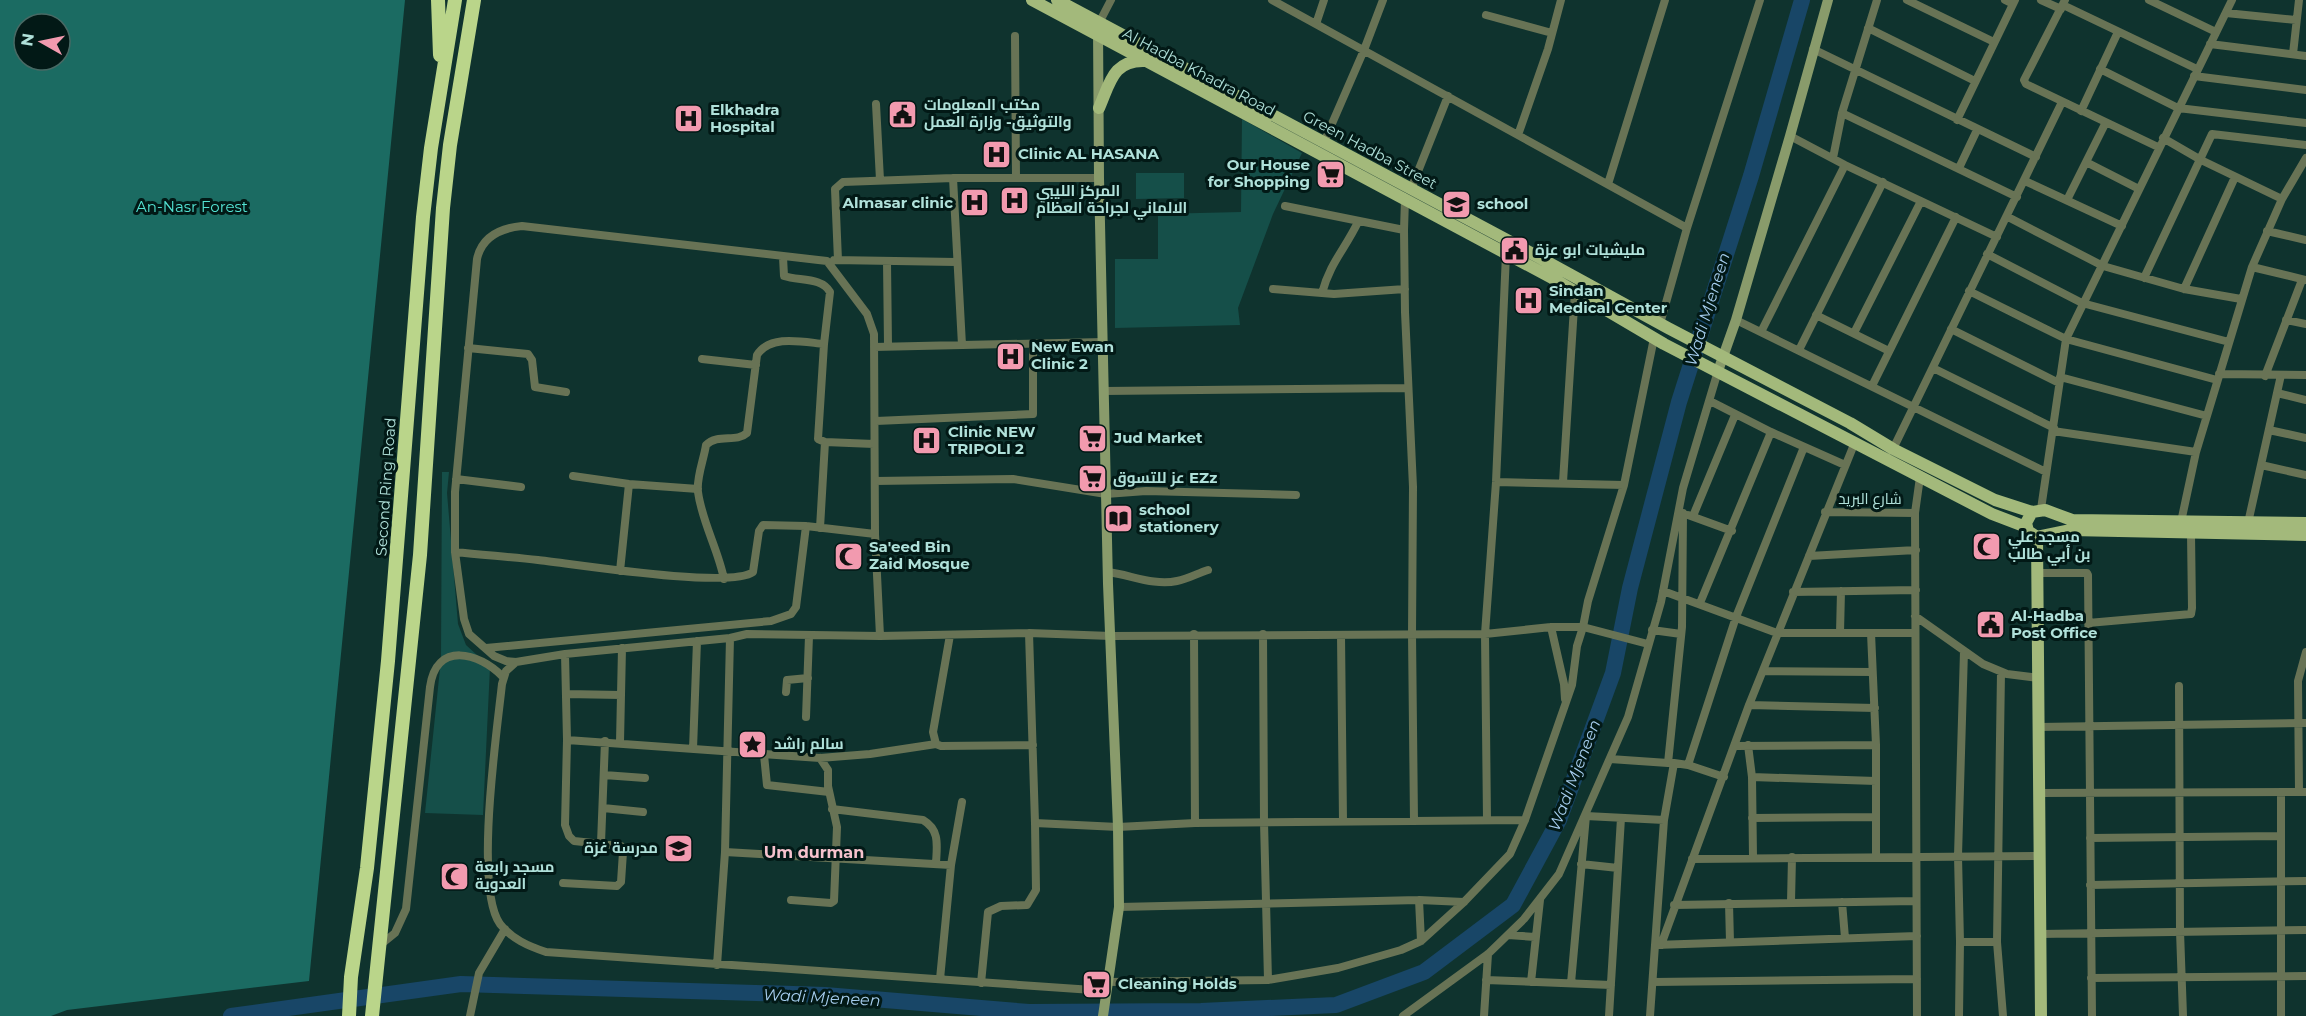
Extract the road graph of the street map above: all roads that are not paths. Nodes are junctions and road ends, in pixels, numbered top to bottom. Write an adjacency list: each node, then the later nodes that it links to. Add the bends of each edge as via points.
1 (438, 0): 44 (highway)
2 (455, 0): 44 (highway, Second Ring Road)
3 (474, 0): 351 (highway, via 443,208 421,544)
4 (1032, 0): 28 (main road)
5 (1057, 0): 28 (main road, Green Hadba Street)
6 (1111, 0): 28 (street)
7 (1272, 0): 26 (street)
8 (1324, 0): 26 (street)
9 (1383, 0): 36 (street)
10 (1561, 0): 31 (street)
11 (1665, 0): 77 (street)
12 (1760, 0): 89 (street)
13 (1828, 0): 35 (street)
14 (1877, 0): 27 (street)
15 (1907, 0): 33 (street)
16 (2005, 0): 21 (street)
17 (2041, 0): 22 (street)
18 (2150, 0): 30 (street)
19 (2232, 0): 23 (street)
20 (2299, 0): 25 (street)
21 (2014, 2): 33 (street)
22 (2063, 5): 29 (street); 47 (street, via 2024,80)
23 (2226, 12): 25 (street); 30 (street)
24 (1486, 15): 31 (street)
25 (2296, 20): 37 (street)
26 (1316, 24): 36 (street)
27 (1868, 28): 40 (street); 43 (street)
28 (1098, 29): 39 (main road, Al Hadba Khadra Road); 49 (street); 60 (main road, Green Hadba Street)
29 (2118, 32): 41 (street); 42 (street)
30 (2216, 32): 34 (street)
31 (1552, 33): 57 (street)
32 (1015, 36): 72 (street)
33 (1994, 42): 43 (street)
34 (2210, 44): 37 (street); 42 (street)
35 (1813, 49): 40 (street); 58 (street)
36 (1364, 50): 46 (street); 60 (street)
37 (2293, 54): 38 (street)
38 (2306, 56)
39 (1147, 61): 49 (main road, via 1128,63 1116,71); 79 (main road, Al Hadba Khadra Road)
40 (1856, 69): 52 (street); 53 (street)
41 (2100, 69): 50 (street); 51 (street)
42 (2195, 72): 45 (street); 50 (street)
43 (1975, 81): 53 (street)
44 (441, 88): 368 (highway, Second Ring Road, via 423,217 388,661)
45 (2306, 90)
46 (1448, 96): 57 (street); 79 (street)
47 (2062, 102): 51 (street); 64 (street)
48 (876, 104): 74 (street)
49 (1099, 108): 73 (street)
50 (2178, 108): 55 (street); 59 (street)
51 (2081, 111): 54 (street)
52 (1842, 113): 63 (street); 69 (street)
53 (1957, 120): 56 (street)
54 (2105, 123): 62 (street); 67 (street)
55 (2306, 123)
56 (1977, 130): 64 (street); 69 (street)
57 (1518, 135): 77 (street)
58 (1791, 136): 63 (street); 115 (street)
59 (2163, 138): 62 (street); 66 (street)
60 (1323, 142): 79 (main road, Green Hadba Street)
61 (2306, 145): 66 (street, via 2215,133)
62 (2158, 147): 78 (street)
63 (1833, 158): 68 (street)
64 (2036, 158): 75 (street)
65 (2306, 159): 81 (street)
66 (2201, 160): 70 (street); 104 (street)
67 (2086, 162): 78 (street); 82 (street)
68 (1845, 165): 76 (street); 120 (street)
69 (1959, 168): 80 (street)
70 (2235, 177): 81 (street); 108 (street)
71 (953, 178): 72 (street); 74 (street); 100 (street)
72 (1016, 178): 73 (street)
73 (1099, 178): 124 (street)
74 (880, 180): 97 (street, via 837,185)
75 (2025, 181): 80 (street); 82 (street)
76 (1883, 182): 83 (street); 114 (street)
77 (1608, 184): 89 (street)
78 (2139, 189): 88 (street)
79 (1408, 194): 90 (street); 94 (main road, Al Hadba Khadra Road); 103 (main road, Green Hadba Street)
80 (2017, 196): 86 (street)
81 (2282, 199): 91 (street)
82 (2067, 200): 88 (street)
83 (1921, 201): 85 (street); 121 (street)
84 (1285, 206): 87 (street)
85 (1956, 217): 92 (street); 133 (street)
86 (2008, 217): 92 (street); 101 (street)
87 (1358, 222): 90 (street); 111 (street, via 1331,266)
88 (2122, 226): 101 (street)
89 (1687, 228): 118 (street)
90 (1404, 230): 107 (street)
91 (2267, 231): 93 (street); 102 (street)
92 (1996, 237): 95 (street)
93 (2306, 240)
94 (1506, 254): 103 (main road, Al Hadba Khadra Road); 173 (street)
95 (1988, 254): 110 (street); 113 (street)
96 (783, 257): 98 (street); 126 (street, via 784,276 814,281 829,289); 131 (street, via 522,226 501,230 478,252)
97 (838, 260): 98 (street); 99 (street)
98 (827, 261): 130 (street, via 867,314)
99 (887, 262): 100 (street); 127 (street)
100 (956, 262): 128 (street)
101 (2103, 266): 104 (street); 113 (street)
102 (2252, 267): 105 (street); 112 (street)
103 (1555, 273): 109 (main road, Al Hadba Khadra Road); 118 (main road, Green Hadba Street)
104 (2144, 278): 108 (street)
105 (2304, 280): 116 (street)
106 (1273, 289): 111 (street)
107 (1405, 289): 111 (street); 145 (street)
108 (2184, 289): 112 (street)
109 (1575, 291): 123 (main road, Al Hadba Khadra Road); 174 (street)
110 (1969, 291): 119 (street); 122 (street)
111 (1322, 293)
112 (2241, 299): 125 (street)
113 (2082, 303): 122 (street); 125 (street)
114 (1816, 315): 121 (street); 132 (street)
115 (1736, 320): 120 (street); 134 (street)
116 (2286, 320): 117 (street); 141 (street)
117 (2306, 324)
118 (1664, 326): 134 (main road, Green Hadba Street)
119 (1951, 329): 137 (street); 143 (street)
120 (1761, 332): 132 (street)
121 (1854, 333): 133 (street)
122 (2066, 339): 142 (street); 143 (street)
123 (1659, 341): 138 (main road, Al Hadba Khadra Road); 176 (street)
124 (1103, 342): 129 (street); 146 (street)
125 (2229, 342): 142 (street)
126 (824, 344): 136 (street, via 768,344 760,349); 159 (street, via 818,436)
127 (888, 345): 128 (street); 130 (street)
128 (962, 345): 129 (street)
129 (1033, 345): 154 (street, via 1033,414)
130 (874, 347): 154 (street)
131 (468, 348): 147 (street, via 528,354 534,387); 171 (street)
132 (1799, 350): 144 (street)
133 (1889, 351): 144 (street)
134 (1722, 357): 138 (street); 163 (main road, Green Hadba Street)
135 (702, 359): 136 (street)
136 (756, 365): 178 (street, via 747,433 709,441)
137 (1933, 368): 151 (street); 155 (street)
138 (1716, 369): 150 (street); 160 (main road, Al Hadba Khadra Road)
139 (2281, 375): 140 (street); 141 (street); 148 (street)
140 (2306, 375)
141 (2265, 376): 142 (street)
142 (2218, 377): 153 (street)
143 (2060, 380): 153 (street); 155 (street)
144 (1872, 386): 151 (street)
145 (1408, 388): 146 (street); 224 (street, via 1413,487)
146 (1104, 391): 179 (street)
147 (566, 392)
148 (2277, 393): 149 (street); 156 (street)
149 (2306, 399)
150 (1710, 401): 152 (street); 182 (street, via 1689,463)
151 (1914, 406): 163 (street); 167 (street)
152 (1736, 415): 157 (street); 185 (street)
153 (2207, 416): 164 (street)
154 (876, 421): 161 (street)
155 (2054, 429): 164 (street); 167 (street)
156 (2269, 430): 158 (street); 166 (street)
157 (1772, 432): 162 (street); 192 (street)
158 (2306, 438)
159 (825, 442): 161 (street); 191 (street)
160 (1855, 442): 165 (street); 170 (main road, Al Hadba Khadra Road)
161 (874, 444): 172 (street)
162 (1804, 447): 165 (street); 212 (street)
163 (1893, 448): 181 (main road, Green Hadba Street, via 1995,500)
164 (2196, 452): 186 (street)
165 (1845, 465): 183 (street)
166 (2261, 465): 168 (street); 187 (street)
167 (2046, 472): 181 (street)
168 (2306, 475)
169 (573, 476): 175 (street)
170 (1920, 477): 184 (street); 190 (main road, Al Hadba Khadra Road)
171 (456, 479): 177 (street); 198 (street)
172 (875, 481): 179 (street, via 1013,479); 193 (street)
173 (1496, 482): 174 (street); 225 (street)
174 (1563, 482): 176 (street)
175 (629, 484): 178 (street); 201 (street)
176 (1624, 485): 215 (street)
177 (521, 487)
178 (698, 489): 204 (street)
179 (1106, 494): 180 (street, via 1146,491); 202 (street)
180 (1296, 495)
181 (2041, 511): 186 (main road, Green Hadba Street, via 2072,520); 190 (main road, via 2027,519); 196 (main road, via 2054,525)
182 (1681, 512): 185 (street); 206 (street); 209 (street)
183 (1825, 512): 184 (street, شارع البريد); 199 (street)
184 (1915, 513): 197 (street)
185 (1693, 516): 192 (street)
186 (2181, 522): 187 (main road, Green Hadba Street)
187 (2248, 523): 188 (main road, Green Hadba Street)
188 (2306, 523)
189 (806, 526): 191 (street); 204 (street, via 763,525 753,572); 235 (street, via 796,607 791,614 771,621)
190 (2026, 527): 196 (main road, via 2031,534)
191 (820, 528): 193 (street)
192 (1732, 531): 210 (street)
193 (875, 534): 230 (street)
194 (2191, 534): 195 (main road); 196 (main road, via 2071,530); 213 (street, via 2191,614)
195 (2306, 535)
196 (2042, 537): 203 (main road)
197 (1916, 550): 199 (street); 205 (street)
198 (455, 552): 201 (street); 235 (street, via 464,624 473,639)
199 (1809, 556): 208 (street)
200 (1208, 570): 202 (street, via 1167,583)
201 (620, 571): 204 (street)
202 (1108, 572): 231 (street)
203 (2038, 573): 213 (street, via 2088,574); 246 (main road)
204 (724, 579)
205 (1916, 590): 207 (street); 211 (street)
206 (1663, 591): 209 (street); 216 (street)
207 (1841, 591): 208 (street); 219 (street)
208 (1793, 592): 218 (street)
209 (1683, 597): 210 (street); 226 (street)
210 (1700, 603): 212 (street)
211 (1915, 616): 221 (street); 237 (street)
212 (1736, 617): 218 (street); 273 (street)
213 (2088, 623): 256 (street)
214 (1551, 627): 215 (street); 225 (street); 251 (street)
215 (1583, 627): 234 (street); 251 (street)
216 (1653, 630): 226 (street); 234 (street)
217 (1029, 633): 227 (street); 231 (street); 264 (street)
218 (1777, 633): 219 (street); 241 (street)
219 (1840, 633): 220 (street)
220 (1871, 633): 221 (street); 242 (street)
221 (1915, 633): 309 (street)
222 (1194, 634): 223 (street); 231 (street); 300 (street)
223 (1263, 634): 228 (street); 298 (street)
224 (1412, 634): 225 (street); 228 (street); 293 (street)
225 (1485, 634): 294 (street)
226 (1681, 634): 272 (street)
227 (950, 635): 230 (street); 262 (street, via 933,732)
228 (1341, 635): 297 (street)
229 (809, 636): 230 (street); 232 (street, via 747,634); 245 (street)
230 (880, 636)
231 (1111, 636): 301 (street)
232 (730, 638): 233 (street); 268 (street)
233 (697, 641): 236 (street); 267 (street)
234 (1648, 644): 271 (street, via 1628,717)
235 (486, 648): 240 (street, via 500,659)
236 (622, 648): 239 (street); 250 (street)
237 (1964, 651): 243 (street); 310 (street)
238 (2306, 652): 255 (street, via 2298,681)
239 (565, 654): 240 (street); 249 (street)
240 (516, 662): 244 (street)
241 (1763, 670): 242 (street); 252 (street)
242 (1872, 672): 253 (street)
243 (2001, 672): 246 (street); 307 (street)
244 (503, 677): 336 (street, via 488,836 492,901); 351 (street, via 486,662 457,655 447,658 433,673 427,687 406,909 395,933)
245 (807, 678): 248 (street, via 787,680); 254 (street)
246 (2039, 678): 258 (main road)
247 (2180, 686): 257 (street)
248 (786, 692)
249 (566, 694): 250 (street); 259 (street)
250 (621, 695): 261 (street)
251 (1565, 704): 295 (street)
252 (1749, 705): 253 (street); 266 (street)
253 (1875, 708): 263 (street)
254 (806, 717)
255 (2302, 723): 257 (street); 282 (street)
256 (2089, 725): 257 (street); 258 (street); 284 (street)
257 (2180, 726): 279 (street)
258 (2038, 727): 283 (main road)
259 (567, 740): 260 (street); 305 (street, via 565,825 574,841)
260 (605, 741): 261 (street); 274 (street)
261 (620, 742): 267 (street)
262 (936, 744): 264 (street); 270 (street)
263 (1876, 744): 265 (street); 278 (street)
264 (1033, 745): 299 (street)
265 (1748, 745): 266 (street); 276 (street)
266 (1735, 746): 275 (street)
267 (693, 748): 268 (street)
268 (728, 750): 269 (street); 306 (street)
269 (764, 755): 270 (street); 280 (street, via 767,785)
270 (820, 758): 280 (street, via 828,770)
271 (1610, 759): 272 (street); 289 (street)
272 (1671, 763): 273 (street); 296 (street)
273 (1688, 765): 275 (street)
274 (604, 775): 277 (street); 286 (street)
275 (1724, 777): 315 (street)
276 (1752, 777): 278 (street); 291 (street)
277 (645, 778)
278 (1876, 781): 290 (street)
279 (2180, 791): 281 (street); 284 (street); 303 (street)
280 (829, 792): 287 (street)
281 (2281, 792): 282 (street); 302 (street)
282 (2303, 792)
283 (2039, 793): 284 (street); 311 (main road)
284 (2090, 793): 304 (street)
285 (962, 802): 318 (street)
286 (603, 808): 288 (street); 305 (street)
287 (832, 809): 312 (street, via 837,827); 316 (street, via 923,820 936,833)
288 (643, 812)
289 (1586, 816): 292 (street); 317 (street); 325 (street, via 1559,874)
290 (1876, 817): 291 (street); 308 (street)
291 (1752, 818): 313 (street)
292 (1621, 819): 296 (street); 319 (street)
293 (1414, 820): 294 (street); 297 (street)
294 (1487, 820): 295 (street)
295 (1525, 820): 329 (street, via 1510,854)
296 (1664, 820): 350 (street)
297 (1343, 821): 298 (street)
298 (1264, 822): 300 (street); 333 (street)
299 (1035, 823): 301 (street); 364 (street, via 1036,890 1027,905 1001,906 988,912)
300 (1195, 823): 301 (street)
301 (1118, 827): 335 (street)
302 (2281, 836): 303 (street); 322 (street)
303 (2180, 837): 304 (street); 323 (street)
304 (2090, 838): 324 (street)
305 (601, 843): 321 (street, via 623,848 619,885)
306 (725, 852): 312 (street); 353 (street)
307 (1999, 855): 310 (street); 311 (street); 349 (street)
308 (1876, 856): 309 (street); 314 (street)
309 (1916, 856): 310 (street); 328 (street)
310 (1958, 856): 348 (street)
311 (2040, 856): 341 (main road)
312 (837, 857): 316 (street); 326 (street, via 834,901)
313 (1753, 857): 314 (street); 315 (street)
314 (1792, 857): 330 (street)
315 (1692, 859): 334 (street)
316 (936, 863): 318 (street)
317 (1581, 864): 319 (street); 365 (street)
318 (951, 865): 358 (street)
319 (1618, 868): 366 (street)
320 (2306, 881): 322 (street)
321 (563, 883)
322 (2281, 883): 323 (street); 337 (street)
323 (2180, 884): 324 (street); 339 (street)
324 (2091, 885): 340 (street)
325 (1540, 899): 342 (street); 344 (street)
326 (791, 900)
327 (1419, 900): 329 (street); 333 (street); 346 (street)
328 (1916, 901): 331 (street); 343 (street)
329 (1464, 902): 346 (street)
330 (1791, 902): 331 (street); 332 (street)
331 (1842, 902): 345 (street)
332 (1729, 903): 334 (street); 347 (street)
333 (1266, 904): 335 (street); 360 (street)
334 (1674, 905): 350 (street)
335 (1119, 907): 367 (street)
336 (505, 929): 353 (street, via 527,946 546,952); 370 (street, via 479,973)
337 (2281, 930): 338 (street); 339 (street); 354 (street)
338 (2306, 930)
339 (2180, 931): 340 (street); 357 (street)
340 (2091, 933): 341 (street); 356 (street)
341 (2040, 934): 379 (main road)
342 (1508, 935): 344 (street); 352 (street)
343 (1917, 936): 345 (street); 359 (street)
344 (1535, 937): 362 (street)
345 (1845, 938): 347 (street)
346 (1422, 941): 360 (street, via 1338,968)
347 (1730, 942): 350 (street)
348 (1960, 942): 349 (street); 377 (street)
349 (1997, 942): 378 (street)
350 (1658, 945): 363 (street)
351 (378, 947): 369 (highway)
352 (1488, 954): 361 (street); 372 (street)
353 (717, 965): 358 (street)
354 (2281, 976): 355 (street); 357 (street); 382 (street)
355 (2306, 976)
356 (2091, 978): 357 (street); 380 (street)
357 (2183, 978): 381 (street)
358 (940, 979): 364 (street)
359 (1917, 979): 363 (street); 376 (street)
360 (1268, 980): 367 (street)
361 (1486, 980): 362 (street); 373 (street)
362 (1531, 982): 365 (street)
363 (1653, 982): 375 (street)
364 (981, 983): 367 (street)
365 (1571, 983): 366 (street)
366 (1611, 985): 374 (street)
367 (1107, 990): 371 (street)
368 (349, 1016)
369 (372, 1016)
370 (470, 1016)
371 (1103, 1016)
372 (1404, 1016)
373 (1484, 1016)
374 (1609, 1016)
375 (1650, 1016)
376 (1917, 1016)
377 (1959, 1016)
378 (2003, 1016)
379 (2041, 1016)
380 (2092, 1016)
381 (2183, 1016)
382 (2281, 1016)

